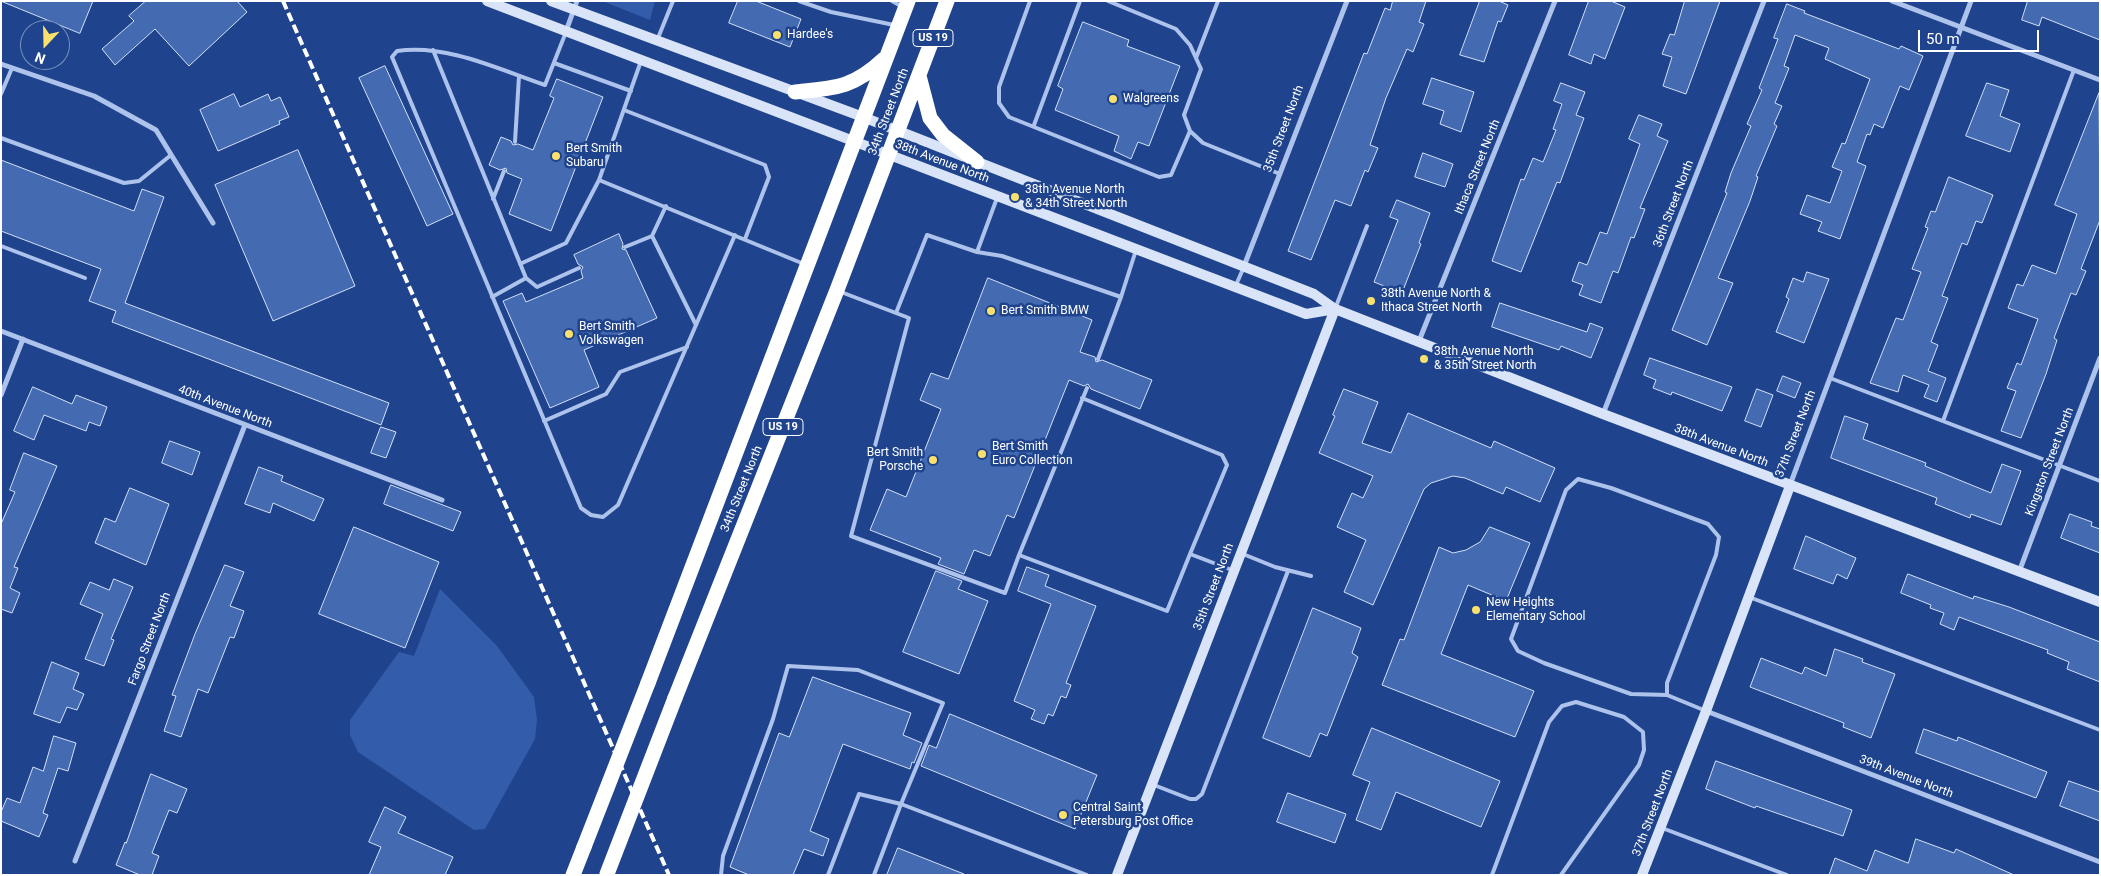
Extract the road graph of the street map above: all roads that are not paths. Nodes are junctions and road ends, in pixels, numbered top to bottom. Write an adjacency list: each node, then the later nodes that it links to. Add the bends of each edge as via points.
1 (486, 1): 19 (main road, 38th Avenue North)
2 (551, 1): 16 (main road, 38th Avenue North)
3 (673, 1): 20 (lane)
4 (799, 1): 17 (lane, via 831,12)
5 (947, 1): 29 (highway, 34th Street North / US 19)
6 (1030, 1): 37 (lane, via 999,87 999,103 1010,117)
7 (1080, 1): 37 (lane)
8 (1108, 1): 23 (lane, via 1176,29 1190,44)
9 (1218, 1): 23 (lane)
10 (1347, 1): 47 (street, 35th Street North)
11 (1555, 1): 76 (street, Ithaca Street North)
12 (1764, 1): 84 (street, 36th Street North)
13 (1892, 1): 18 (street)
14 (1971, 1): 18 (street, 37th Street North)
15 (902, 3): 17 (highway, 34th Street North / US 19)
16 (576, 5): 19 (street); 20 (main road, 38th Avenue North)
17 (898, 26): 22 (highway, 34th Street North / US 19)
18 (1961, 27): 28 (street); 80 (street, 37th Street North)
19 (566, 32): 24 (main road, 38th Avenue North); 25 (lane)
20 (657, 40): 33 (main road, 38th Avenue North)
21 (433, 50): 30 (lane); 50 (lane); 69 (lane, via 398,50 392,57)
22 (887, 56): 33 (highway, via 866,76 846,85); 36 (highway, 34th Street North / US 19)
23 (1196, 58): 39 (lane, via 1201,69 1184,115)
24 (641, 61): 32 (lane); 42 (main road, 38th Avenue North)
25 (554, 62): 30 (lane, via 545,85); 32 (lane)
26 (1, 64): 27 (street)
27 (12, 68): 34 (lane); 43 (street, via 94,96 156,130)
28 (2074, 70): 31 (street); 86 (lane)
29 (919, 75): 38 (highway, 34th Street North / US 19); 45 (highway, via 930,118 943,135)
30 (519, 76): 41 (lane)
31 (2100, 80)
32 (630, 91): 35 (lane)
33 (795, 92): 36 (main road, 38th Avenue North)
34 (1, 94)
35 (624, 110): 48 (lane); 56 (lane, via 765,166 769,177)
36 (863, 117): 38 (main road, 38th Avenue North); 42 (highway, 34th Street North / US 19)
37 (1034, 125): 39 (lane, via 1159,177 1171,176)
38 (898, 130): 44 (highway, 34th Street North / US 19); 45 (main road, 38th Avenue North)
39 (1190, 131): 47 (lane, via 1203,143)
40 (1, 138): 43 (lane, via 124,183 139,180)
41 (515, 142)
42 (854, 143): 44 (main road, 38th Avenue North); 62 (highway, 34th Street North / US 19)
43 (171, 155): 52 (street)
44 (889, 156): 49 (main road, 38th Avenue North); 68 (highway, 34th Street North / US 19)
45 (977, 162): 63 (main road, 38th Avenue North)
46 (504, 171): 50 (lane)
47 (1280, 174): 63 (street, 35th Street North)
48 (599, 180): 51 (lane); 61 (lane, via 566,243)
49 (998, 196): 59 (main road, 38th Avenue North); 60 (lane)
50 (493, 199): 61 (lane)
51 (666, 206): 54 (lane); 55 (lane)
52 (213, 223)
53 (1367, 226): 71 (lane)
54 (735, 235): 56 (lane); 73 (lane)
55 (652, 236): 58 (lane); 73 (lane)
56 (745, 239): 62 (lane)
57 (1, 246): 65 (lane)
58 (625, 247)
59 (1136, 250): 67 (main road, 38th Avenue North); 70 (lane)
60 (977, 252): 70 (lane, via 1002,256); 72 (lane, via 927,235)
61 (520, 264): 66 (lane)
62 (808, 266): 110 (highway, 34th Street North / US 19, bridge)
63 (1244, 266): 67 (lane); 71 (main road, 38th Avenue North, via 1314,294)
64 (579, 268): 66 (lane, via 537,287)
65 (86, 278)
66 (526, 278): 69 (lane)
67 (1236, 287): 71 (main road, 38th Avenue North, via 1306,314)
68 (837, 290): 72 (lane); 109 (highway, 34th Street North / US 19, bridge)
69 (492, 297): 85 (lane)
70 (1121, 298): 79 (lane)
71 (1335, 309): 76 (main road, 38th Avenue North); 92 (main road, 35th Street North)
72 (896, 313): 94 (lane, via 909,318 851,536 1005,593)
73 (696, 325): 77 (lane)
74 (1, 331): 75 (street, 40th Avenue North)
75 (23, 339): 82 (street); 87 (street, 40th Avenue North)
76 (1419, 341): 84 (main road, 38th Avenue North)
77 (687, 347): 85 (lane, via 620,372 606,394); 85 (lane, via 618,505 603,517 591,515 581,508)
78 (2100, 358): 88 (street, Kingston Street North)
79 (1098, 359)
80 (1830, 378): 86 (lane); 90 (street, 37th Street North)
81 (1087, 388): 83 (lane)
82 (1, 395)
83 (1082, 398): 93 (lane, via 1222,455 1226,465); 94 (lane)
84 (1603, 414): 90 (main road, 38th Avenue North)
85 (544, 421)
86 (1943, 421): 88 (lane)
87 (244, 425): 91 (street, 40th Avenue North); 107 (street, Fargo Street North)
88 (2059, 466): 89 (lane); 97 (street, Kingston Street North)
89 (2100, 481)
90 (1790, 486): 97 (main road, 38th Avenue North); 99 (main road, 37th Street North)
91 (442, 500)
92 (1241, 553): 95 (main road, 35th Street North); 96 (lane)
93 (1190, 554): 94 (lane, via 1167,611); 95 (lane)
94 (1019, 555)
95 (1234, 571): 104 (main road, 35th Street North)
96 (1288, 571): 98 (lane); 104 (lane, via 1202,794 1190,799)
97 (2019, 572): 100 (main road, 38th Avenue North)
98 (1311, 576)
99 (1748, 597): 102 (main road, 37th Street North); 103 (lane)
100 (2100, 602)
101 (1667, 695): 101 (lane, via 1667,683 1716,555 1719,537 1708,524 1578,479 1566,490 1511,639 1518,650 1544,663 1631,694); 102 (lane)
102 (1706, 711): 106 (main road, 37th Street North); 108 (street, 39th Avenue North)
103 (2100, 730)
104 (1152, 784): 115 (main road, 35th Street North)
105 (901, 804): 111 (lane, via 943,703 858,670 788,666 773,719 723,856); 112 (lane, via 859,794); 113 (lane); 114 (lane)
106 (1660, 827): 118 (main road, 37th Street North); 119 (lane)
107 (75, 860)
108 (2100, 862)
109 (607, 874)
110 (573, 875)
111 (722, 875)
112 (828, 875)
113 (874, 875)
114 (1087, 875)
115 (1117, 875)
116 (1492, 875): 117 (lane, via 1549,722 1562,706 1576,702 1624,717 1642,732 1644,750 1639,765)
117 (1561, 875)
118 (1642, 875)
119 (1787, 875)

